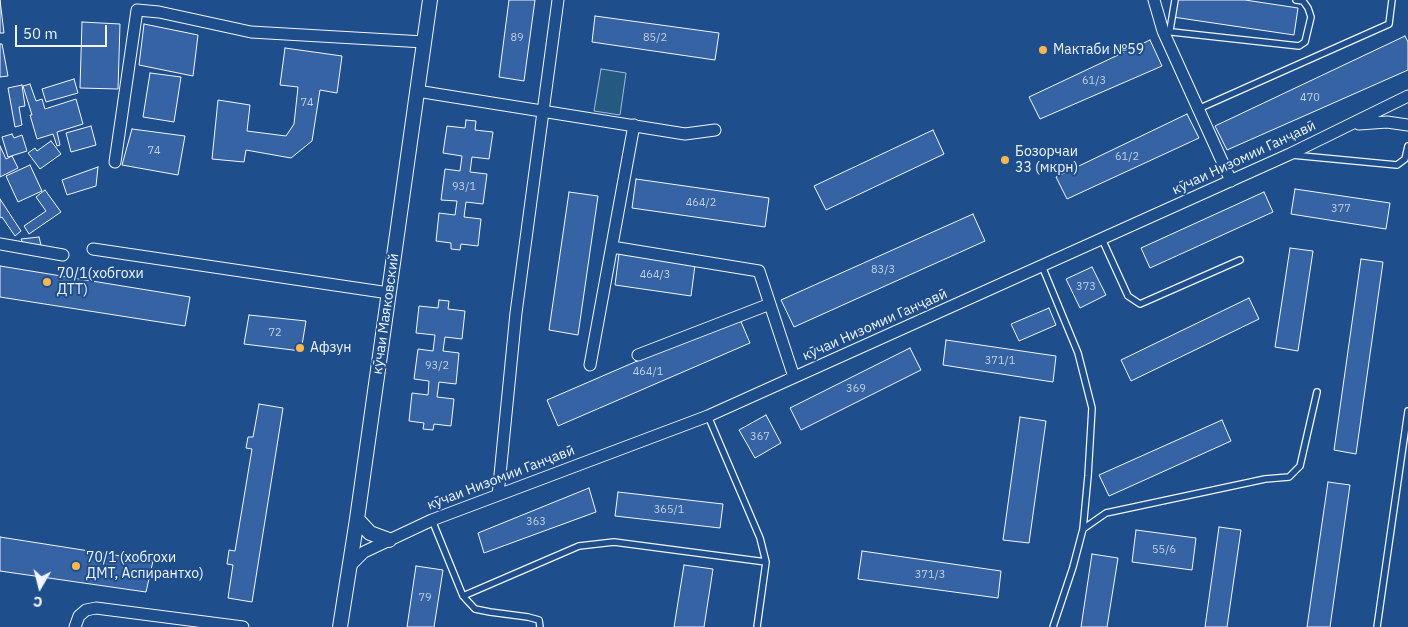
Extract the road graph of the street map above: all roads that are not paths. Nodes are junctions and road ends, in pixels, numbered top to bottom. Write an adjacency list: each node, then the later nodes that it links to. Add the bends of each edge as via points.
1 (430, 0): 8 (street, кӯчаи Маяковский)
2 (558, 0): 12 (street)
3 (1154, 0): 7 (street)
4 (1175, 0): 7 (lane)
5 (1296, 0): 7 (lane, via 1303,1 1311,17 1305,42 1299,46)
6 (1392, 0): 11 (lane, via 1389,24)
7 (1167, 31): 11 (street)
8 (424, 42): 9 (street, кӯчаи Маяковский); 19 (street, via 251,32 138,10)
9 (417, 91): 12 (street); 28 (street, кӯчаи Маяковский)
10 (1408, 96): 14 (street, кӯчаи Низомии Ганҷавӣ)
11 (1198, 109): 20 (street)
12 (544, 111): 13 (street); 36 (street, via 516,314)
13 (634, 125): 16 (street, via 685,134); 23 (street)
14 (1352, 125): 15 (street, via 1386,122); 18 (street, кӯчаи Низомии Ганҷавӣ)
15 (1408, 125)
16 (715, 130)
17 (1408, 146): 18 (lane, via 1405,159 1397,165)
18 (1290, 154): 20 (street, кӯчаи Низомии Ганҷавӣ)
19 (115, 162)
20 (1232, 181): 21 (street, кӯчаи Низомии Ганҷавӣ)
21 (1102, 239): 26 (lane, via 1128,296 1140,304); 27 (street, кӯчаи Низомии Ганҷавӣ)
22 (0, 244): 25 (street)
23 (612, 247): 29 (street, via 759,271); 31 (street)
24 (93, 249): 28 (street)
25 (63, 255)
26 (1240, 260)
27 (1042, 266): 32 (street, кӯчаи Низомии Ганҷавӣ); 39 (lane, via 1078,353 1092,408)
28 (389, 293): 37 (street, кӯчаи Маяковский)
29 (770, 304): 30 (street); 32 (street)
30 (638, 355)
31 (590, 364)
32 (794, 378): 35 (street, кӯчаи Низомии Ганҷавӣ)
33 (1317, 392): 39 (lane, via 1300,466 1289,477 1265,479 1106,513)
34 (1408, 411): 50 (lane)
35 (708, 416): 36 (street, кӯчаи Низомии Ганҷавӣ); 41 (lane, via 760,538)
36 (498, 495): 38 (street, кӯчаи Низомии Ганҷавӣ)
37 (357, 519): 40 (street, via 370,533); 42 (street, кӯчаи Маяковский)
38 (432, 520): 40 (street, кӯчаи Низомии Ганҷавӣ); 43 (lane)
39 (1083, 529): 49 (lane, via 1074,567)
40 (389, 540): 42 (street, кӯчаи Низомии Ганҷавӣ, via 364,552)
41 (766, 562): 43 (lane, via 614,542 579,546); 48 (lane)
42 (349, 567): 46 (street, кӯчаи Маяковский)
43 (463, 596): 47 (lane, via 475,609 528,617 538,620)
44 (75, 627): 45 (street, via 79,616 96,608)
45 (243, 627)
46 (340, 627)
47 (540, 627)
48 (757, 627)
49 (1053, 627)
50 (1376, 627)

